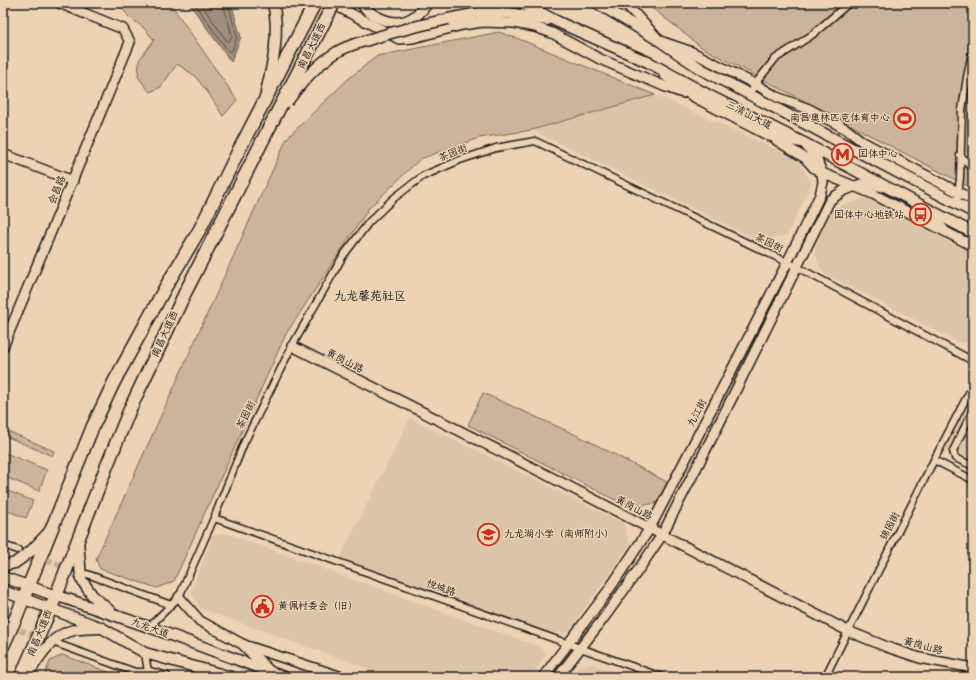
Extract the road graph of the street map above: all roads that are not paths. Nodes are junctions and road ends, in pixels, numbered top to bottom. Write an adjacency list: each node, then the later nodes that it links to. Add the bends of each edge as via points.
1 (59, 3): 28 (street, 会昌路, via 123,29 130,42)
2 (273, 3): 20 (main road, via 276,43)
3 (315, 3): 20 (highway, 南昌大道西)
4 (333, 3): 19 (street, via 399,38 413,38 483,22 535,27 552,33 600,59); 21 (highway, 南昌大道西, bridge)
5 (362, 3): 6 (main road, via 370,13 380,19 404,22 414,17)
6 (427, 3)
7 (522, 3): 11 (main road, 三清山大道)
8 (597, 3): 12 (main road, 三清山大道)
9 (626, 3): 12 (street)
10 (850, 3): 17 (street, via 812,35 775,59)
11 (558, 22): 14 (main road, 三清山大道); 21 (main road, bridge, via 509,13 479,12 359,43 337,52 320,64 303,81)
12 (660, 41): 17 (street, via 692,52); 18 (main road, 三清山大道, via 702,69)
13 (973, 48): 16 (street)
14 (650, 64): 19 (street); 23 (main road, 三清山大道)
15 (973, 74): 16 (street)
16 (967, 78): 25 (street, via 962,110)
17 (756, 84): 18 (street); 31 (street, via 777,97 809,109 846,129 863,142)
18 (750, 95): 33 (main road, 三清山大道)
19 (692, 96): 22 (street)
20 (262, 108): 51 (highway, 南昌大道西, via 200,229 114,382)
21 (273, 121): 53 (highway, 南昌大道西, via 151,363)
22 (769, 136): 23 (street); 27 (street, via 805,158)
23 (804, 143): 27 (street, via 817,160); 30 (main road, 三清山大道)
24 (3, 154): 28 (street)
25 (960, 155): 26 (street); 31 (street)
26 (973, 169)
27 (822, 172): 29 (street); 39 (street, 九江街, via 820,195)
28 (73, 181): 42 (street, 会昌路)
29 (855, 186): 30 (street, via 870,184); 37 (street); 40 (street, via 830,200)
30 (890, 189): 34 (main road, 三清山大道)
31 (958, 192): 32 (street); 33 (street)
32 (973, 200)
33 (957, 203): 35 (main road, 三清山大道)
34 (927, 209): 36 (main road, 三清山大道); 37 (street)
35 (973, 212)
36 (973, 233)
37 (951, 235): 38 (street)
38 (973, 246)
39 (787, 263): 40 (street, 茶园街); 41 (street, 茶园街, via 535,141 496,148 460,160 423,176 394,198 369,222 343,256); 50 (street, 九江街)
40 (797, 268): 43 (street, 茶园街); 52 (street)
41 (292, 346): 49 (street, 茶园街, via 244,443); 50 (street, 黄岗山路)
42 (3, 347)
43 (973, 361)
44 (973, 385): 46 (street, 锦园街)
45 (973, 410): 47 (street, via 953,451 955,458)
46 (934, 460): 48 (street); 69 (street, 锦园街)
47 (973, 466)
48 (973, 480)
49 (214, 518): 62 (street, 茶园街); 70 (street, 悦城路)
50 (650, 528): 52 (street, 黄岗山路); 70 (street, 九江街, via 608,591)
51 (49, 532): 56 (main road, via 31,552 15,563); 59 (highway, 南昌大道西)
52 (662, 535): 69 (street, 黄岗山路); 74 (street)
53 (78, 540): 61 (highway, 南昌大道西); 66 (main road, via 81,579 92,595)
54 (3, 545): 55 (street)
55 (18, 550)
56 (3, 566)
57 (87, 574): 64 (street)
58 (3, 577): 59 (main road, 九龙大道)
59 (28, 586): 61 (main road, 九龙大道); 63 (highway, 南昌大道西)
60 (7, 593): 63 (main road, 九龙大道)
61 (56, 596): 65 (highway, 南昌大道西); 66 (main road, 九龙大道)
62 (179, 597): 64 (street, 茶园街); 72 (street, via 200,621)
63 (23, 598): 65 (main road, 九龙大道); 73 (highway, 南昌大道西)
64 (171, 605): 67 (street, 茶园街)
65 (51, 609): 68 (main road, 九龙大道); 79 (highway, 南昌大道西)
66 (114, 615): 67 (main road, 九龙大道)
67 (149, 627): 77 (main road, 九龙大道)
68 (102, 628): 75 (main road, 九龙大道); 80 (main road, via 74,630 60,636 44,651)
69 (848, 631): 76 (street, 黄岗山路, via 920,658); 88 (street, 锦园街)
70 (567, 643): 74 (street, 悦城路); 85 (street, 九江街)
71 (58, 644): 78 (street)
72 (244, 645): 77 (main road); 84 (street)
73 (3, 646)
74 (580, 648): 86 (street); 87 (street, 悦城路)
75 (145, 653): 78 (street); 82 (main road, 九龙大道)
76 (973, 668)
77 (269, 672): 83 (main road, 九龙大道)
78 (147, 675): 81 (street)
79 (21, 677)
80 (26, 677)
81 (166, 677)
82 (231, 677)
83 (284, 677)
84 (342, 677)
85 (543, 677)
86 (558, 677)
87 (662, 677)
88 (825, 677)

